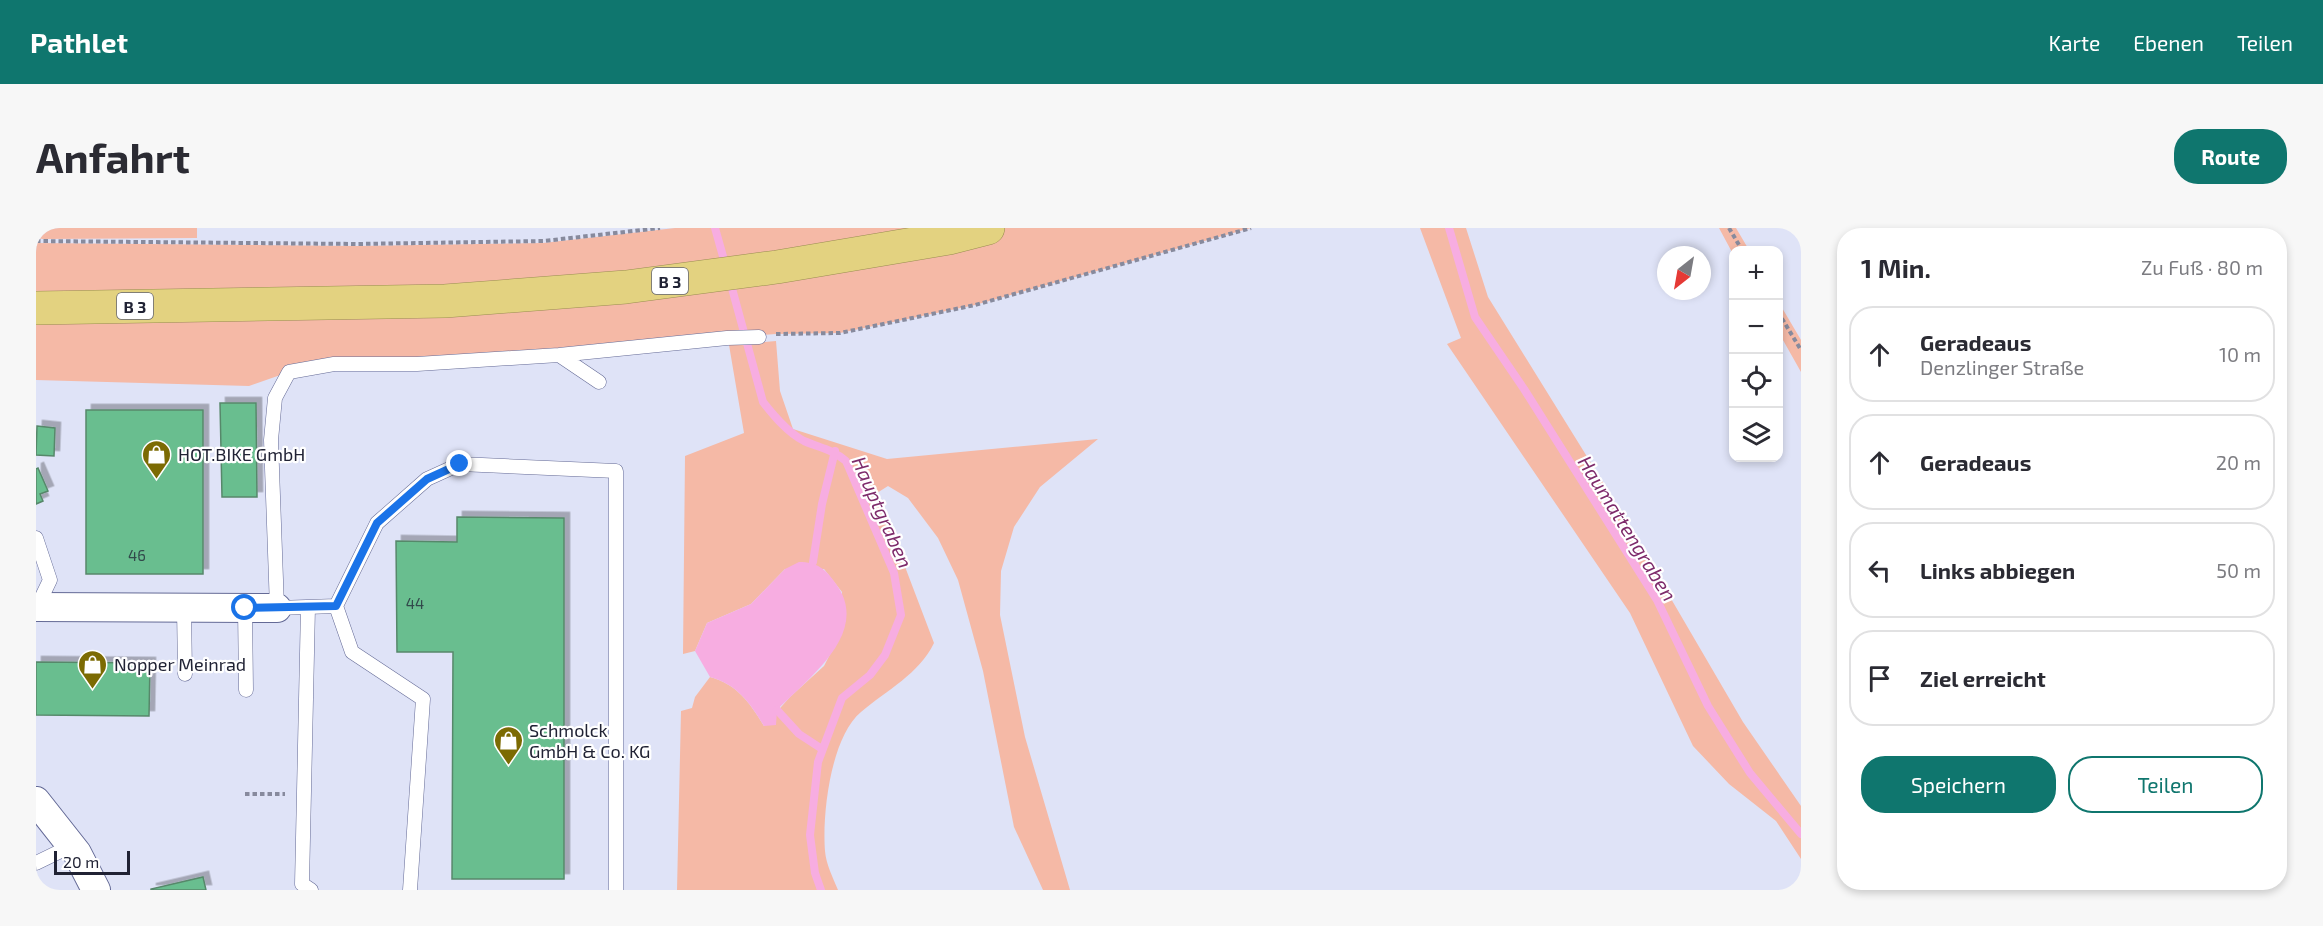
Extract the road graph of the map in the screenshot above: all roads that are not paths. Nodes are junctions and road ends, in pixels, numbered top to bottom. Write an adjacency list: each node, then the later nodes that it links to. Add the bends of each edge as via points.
1 (988, 228): 2 (highway, B 3, via 777,267 626,286 445,301)
2 (36, 308)
3 (759, 337): 4 (lane)
4 (559, 355): 5 (lane); 12 (lane, via 417,364 334,364 289,372 275,398 271,440)
5 (600, 382)
6 (36, 538): 8 (lane, via 50,580)
7 (336, 606): 9 (lane); 20 (lane, via 352,652 423,699); 21 (lane, via 377,523 427,479 460,464 616,471)
8 (37, 607): 10 (street)
9 (308, 607): 12 (lane); 19 (lane, via 302,884)
10 (184, 608): 11 (street); 13 (lane)
11 (245, 608): 12 (street); 14 (lane)
12 (277, 608)
13 (185, 674)
14 (246, 690)
15 (36, 801): 16 (street)
16 (72, 846): 17 (lane); 18 (street)
17 (36, 863)
18 (96, 890)
19 (311, 890)
20 (410, 890)
21 (616, 890)

